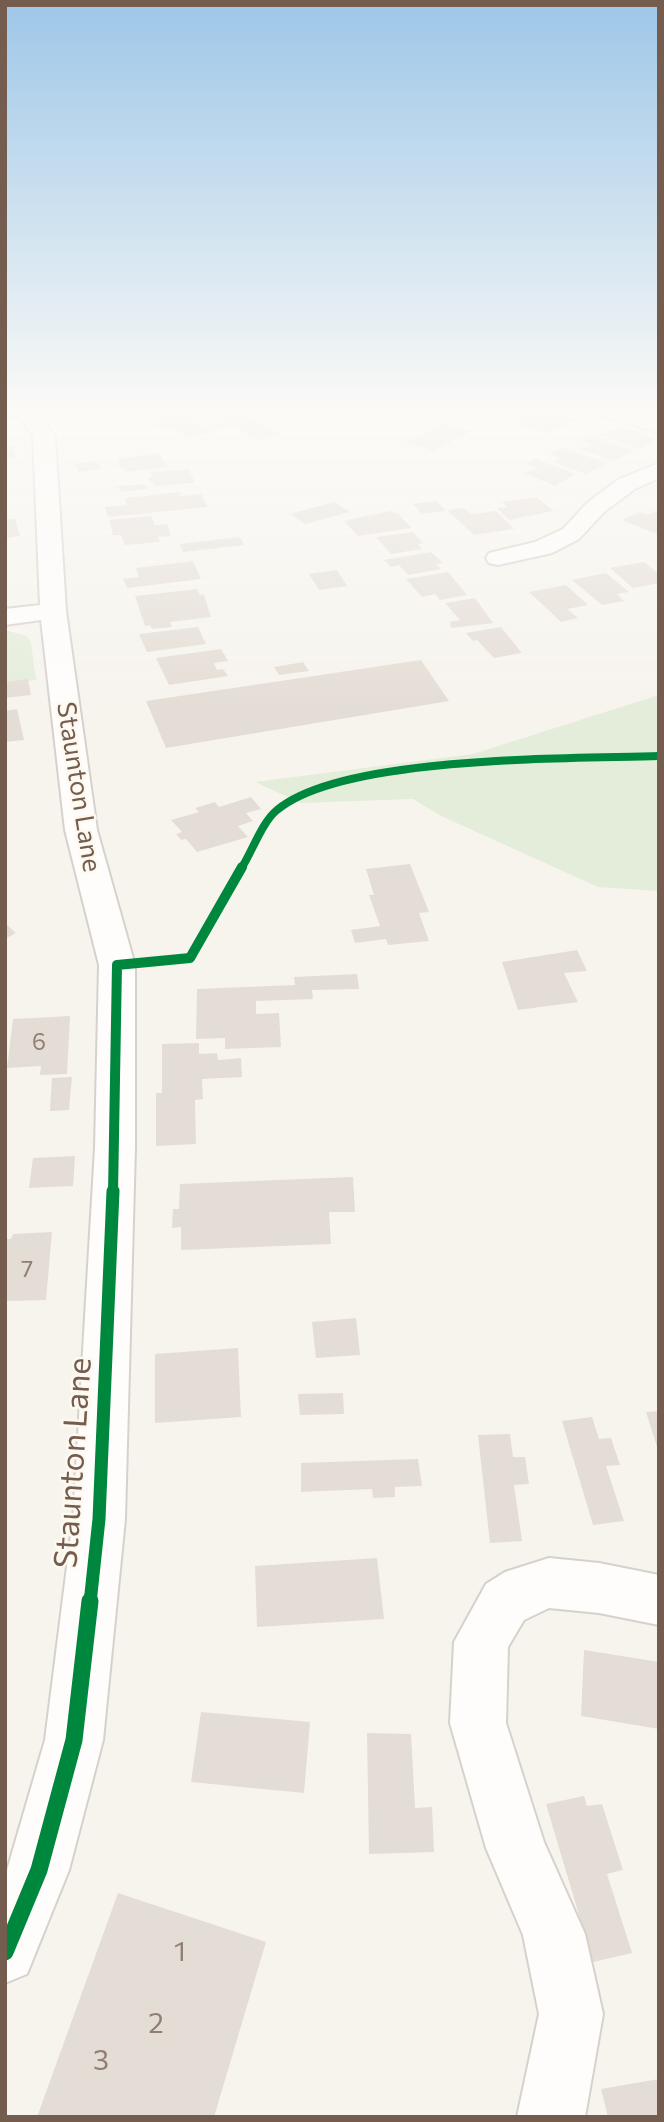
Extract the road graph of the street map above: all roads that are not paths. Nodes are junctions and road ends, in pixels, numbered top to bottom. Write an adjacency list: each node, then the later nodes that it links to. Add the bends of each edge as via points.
1 (49, 511): 4 (street, Staunton Lane)
2 (592, 511): 3 (street, via 553,554)
3 (498, 558)
4 (53, 611): 5 (street); 7 (street, Staunton Lane, via 81,830 117,965 115,1148 99,1519 74,1740 38,1870)
5 (5, 617)
6 (659, 1600): 8 (street, via 549,1583 505,1602 481,1642 478,1723 516,1848 554,1934 571,2014)
7 (5, 1952)
8 (551, 2117)

